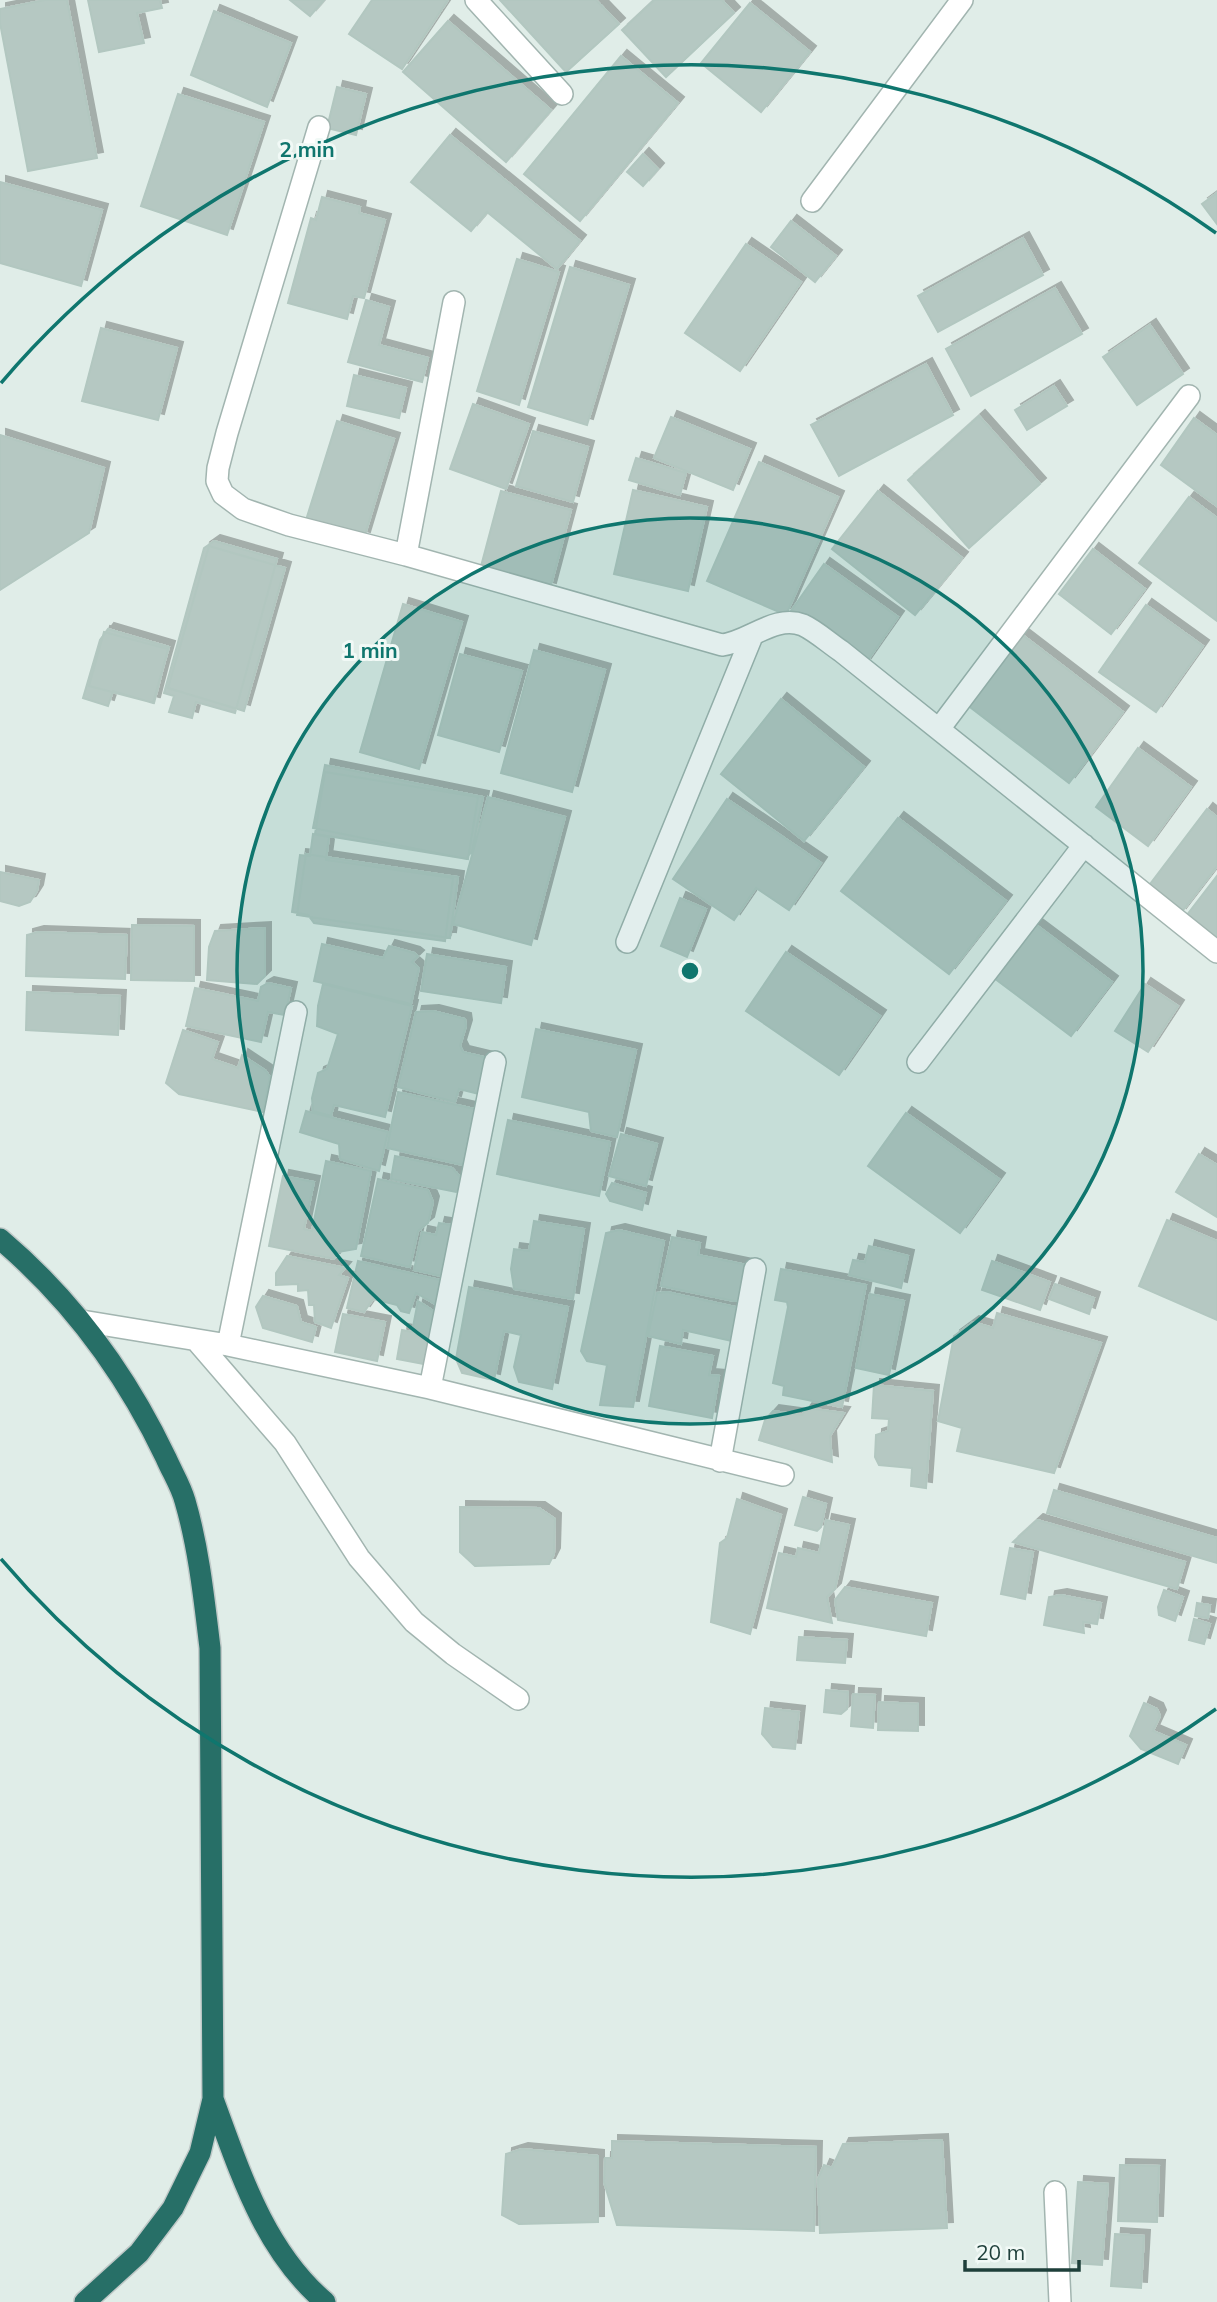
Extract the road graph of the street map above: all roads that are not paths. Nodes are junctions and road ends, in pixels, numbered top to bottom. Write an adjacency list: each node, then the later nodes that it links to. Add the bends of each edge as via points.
1 (476, 0): 3 (street)
2 (962, 0): 5 (street)
3 (562, 94)
4 (320, 127): 8 (street, via 227,433 218,481 223,494 243,509)
5 (812, 201)
6 (454, 302): 8 (street)
7 (1189, 396): 10 (street)
8 (406, 555): 9 (street, via 713,642 730,644)
9 (752, 635): 10 (street, via 790,622 804,626); 12 (street)
10 (939, 729): 11 (street)
11 (1084, 845): 13 (street); 16 (street)
12 (627, 942)
13 (1217, 952)
14 (296, 1012): 21 (street)
15 (495, 1062): 22 (street)
16 (918, 1062)
17 (0, 1239): 19 (highway)
18 (755, 1269): 23 (street)
19 (82, 1321): 20 (street); 26 (highway, via 117,1368 162,1450 185,1499 201,1574 210,1648)
20 (196, 1340): 21 (street); 25 (street, via 285,1443 359,1558 414,1622)
21 (228, 1345): 22 (street)
22 (430, 1388): 23 (street)
23 (720, 1461): 24 (street)
24 (783, 1475)
25 (518, 1699)
26 (213, 2099): 28 (highway, via 200,2153 173,2208 139,2253); 29 (highway, via 246,2187 277,2249)
27 (1055, 2192): 30 (street)
28 (85, 2302)
29 (325, 2302)
30 (1060, 2302)

